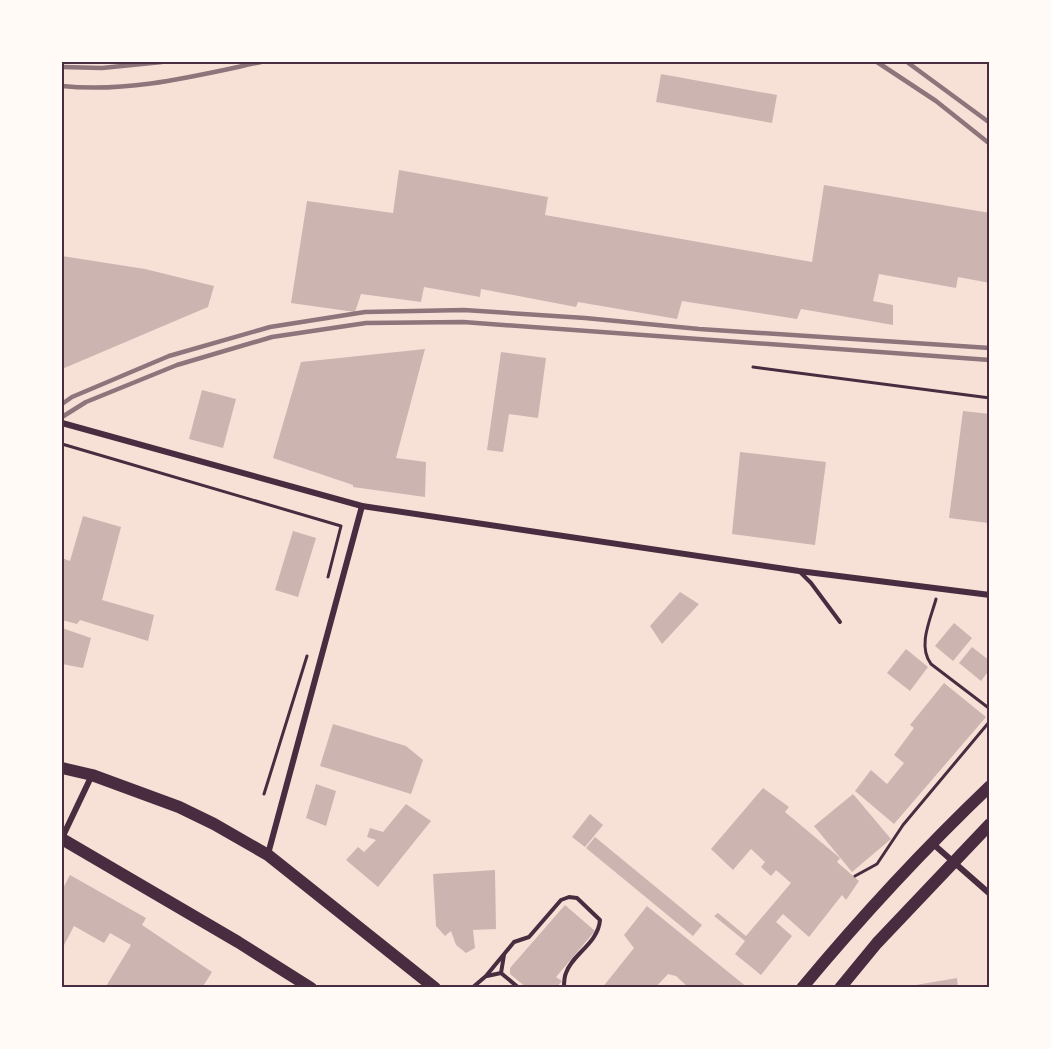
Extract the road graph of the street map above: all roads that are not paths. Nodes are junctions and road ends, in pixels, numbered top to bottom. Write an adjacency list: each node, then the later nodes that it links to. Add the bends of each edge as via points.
1 (62, 423): 2 (street)
2 (362, 506): 3 (street); 12 (street)
3 (799, 571): 4 (street); 5 (lane)
4 (990, 595)
5 (840, 622)
6 (62, 768): 7 (main road)
7 (92, 775): 10 (street); 12 (main road, via 179,807)
8 (990, 786): 11 (main road)
9 (990, 824): 13 (main road)
10 (62, 838): 18 (main road)
11 (931, 842): 13 (street); 23 (main road)
12 (268, 855): 19 (main road)
13 (953, 861): 14 (street); 24 (main road)
14 (990, 894)
15 (504, 954): 16 (lane); 17 (lane); 22 (lane, via 514,942 529,937 561,900 577,898 600,924 566,971)
16 (501, 973): 17 (lane); 21 (lane)
17 (486, 976): 20 (lane)
18 (311, 987)
19 (435, 987)
20 (472, 987)
21 (519, 987)
22 (564, 987)
23 (802, 987)
24 (840, 987)

